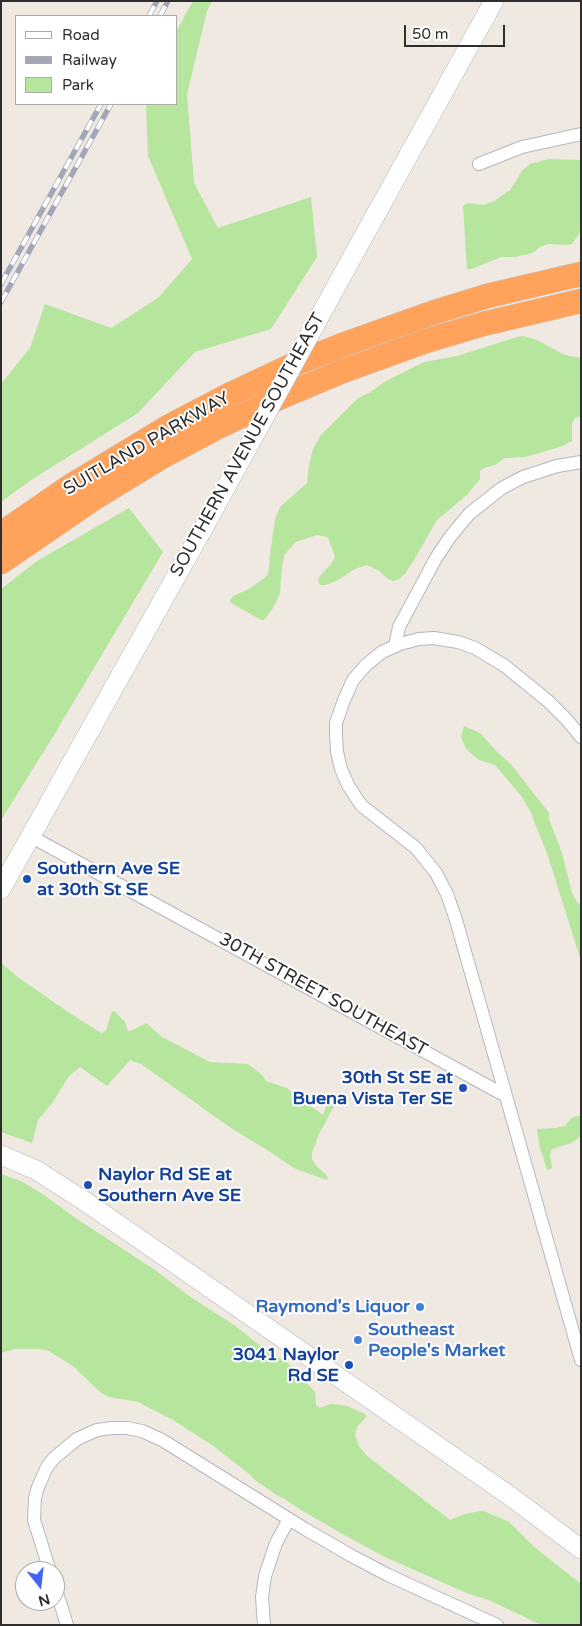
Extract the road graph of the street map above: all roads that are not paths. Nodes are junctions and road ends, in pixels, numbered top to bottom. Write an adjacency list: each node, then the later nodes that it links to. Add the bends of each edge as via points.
1 (494, 1): 11 (main road, SOUTHERN AVENUE SOUTHEAST, bridge)
2 (581, 134): 3 (street, via 522,147)
3 (480, 164)
4 (581, 274): 7 (highway, SUITLAND PARKWAY, via 432,313 297,364 152,436)
5 (581, 301): 8 (highway, SUITLAND PARKWAY, via 426,341 281,397 153,463 65,517)
6 (581, 462): 9 (street, via 523,477 502,488 469,514 436,558 399,627)
7 (1, 534)
8 (1, 562)
9 (395, 646): 10 (street, via 434,638 476,648 524,680 558,710); 13 (street, via 366,665 347,693 336,723 338,760 348,785 362,806 416,848 441,881 456,920)
10 (581, 737)
11 (30, 836): 12 (main road, SOUTHERN AVENUE SOUTHEAST); 13 (street, 30TH STREET SOUTHEAST)
12 (1, 889)
13 (506, 1096): 15 (street)
14 (1, 1155): 17 (main road, via 36,1170 94,1207 510,1496)
15 (580, 1354)
16 (289, 1519): 18 (street, via 156,1436 127,1428 97,1430 77,1439 54,1458 38,1487 34,1520); 21 (street, via 276,1543 265,1576 262,1597); 22 (street, via 381,1572)
17 (581, 1549)
18 (47, 1561)
19 (63, 1611): 20 (street)
20 (67, 1625)
21 (264, 1625)
22 (497, 1625)

